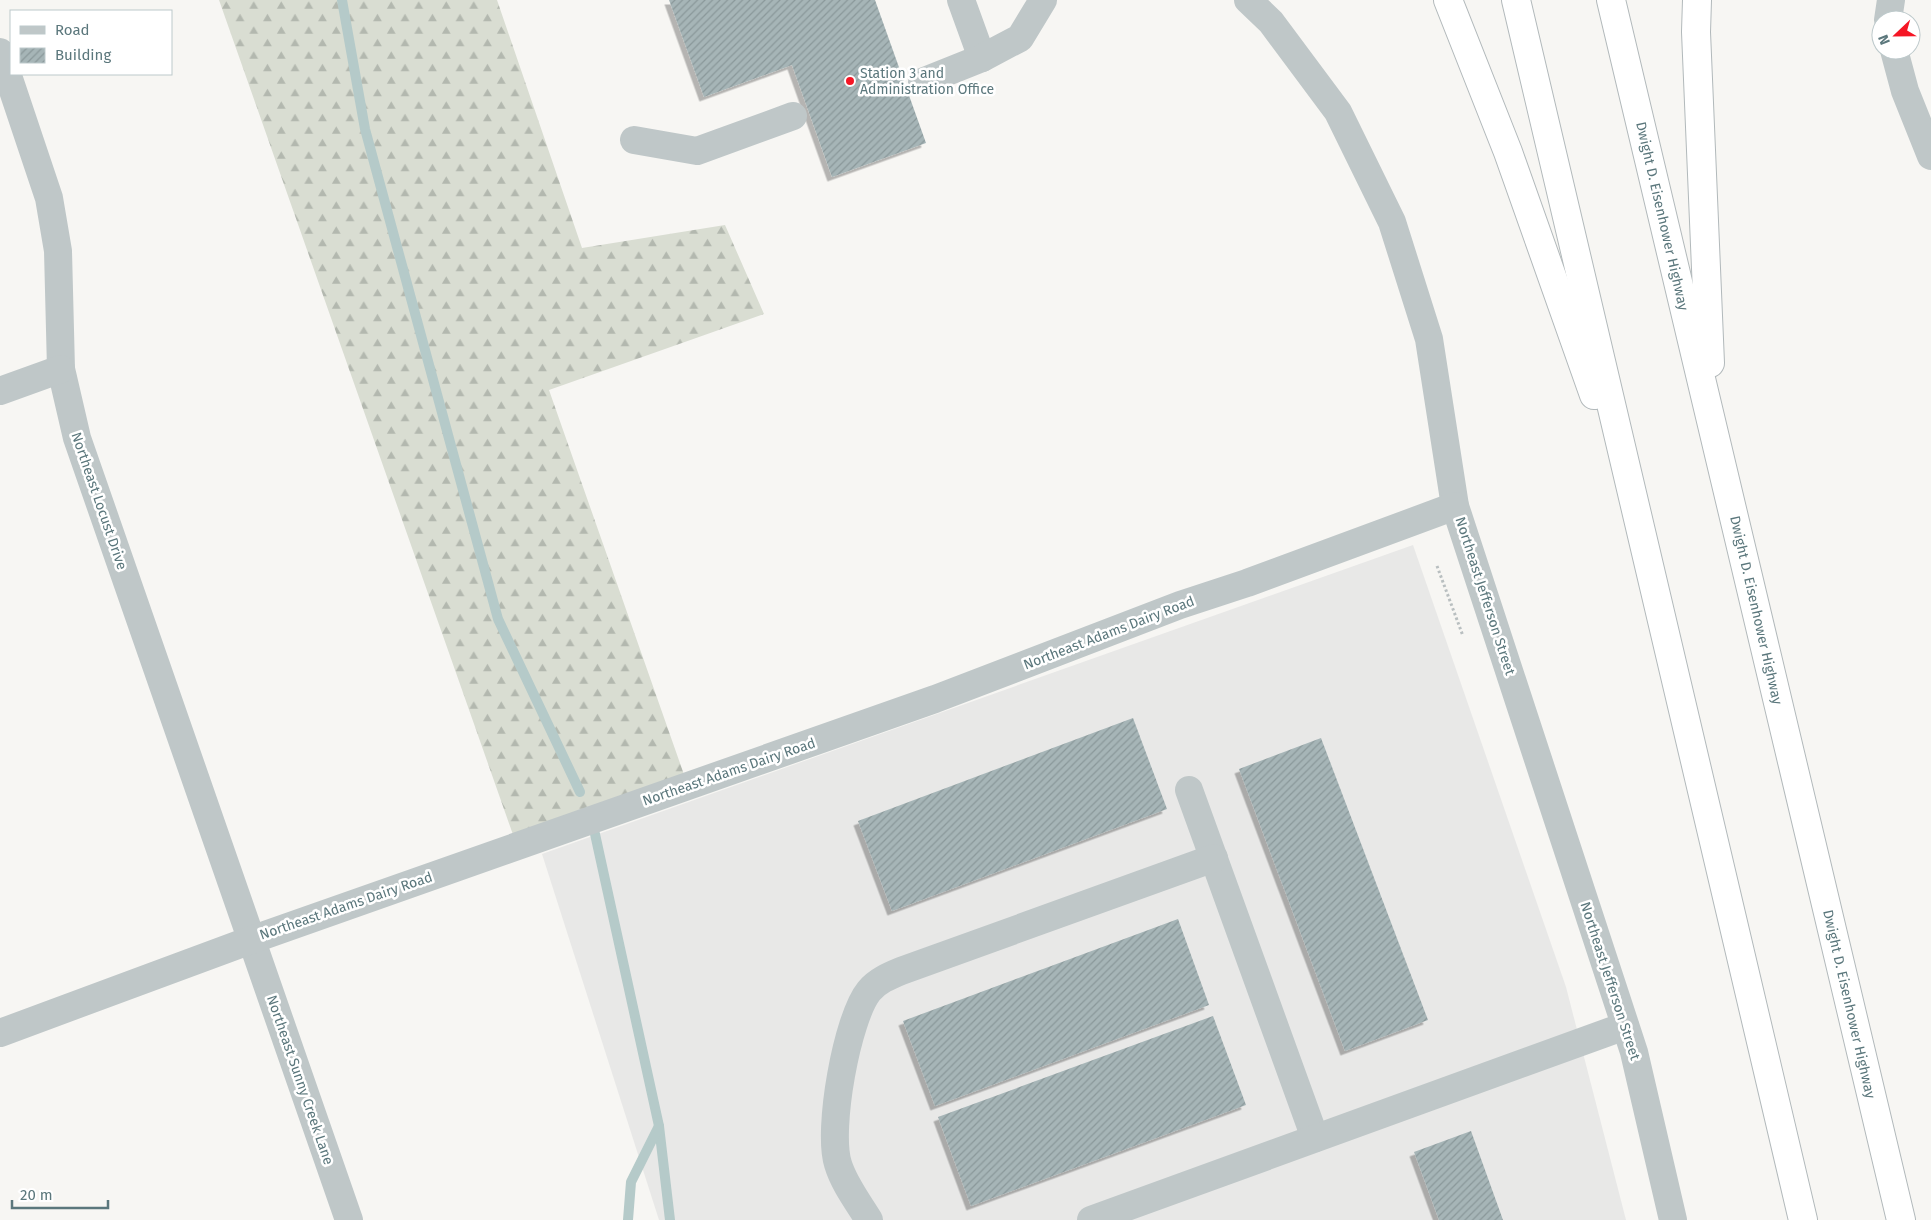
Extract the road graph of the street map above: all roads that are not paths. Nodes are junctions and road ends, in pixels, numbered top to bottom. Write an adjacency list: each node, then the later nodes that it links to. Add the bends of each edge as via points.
1 (961, 0): 9 (street)
2 (1043, 0): 9 (street, via 1020,38)
3 (1248, 0): 18 (street, Northeast Jefferson Street, via 1272,22 1338,112 1392,222 1429,339)
4 (1448, 0): 19 (highway, via 1508,152)
5 (1516, 0): 19 (highway)
6 (1611, 0): 17 (highway, Dwight D. Eisenhower Highway)
7 (1697, 0): 17 (highway)
8 (0, 52): 15 (street, Northeast Locust Drive, via 49,198 58,251)
9 (982, 58): 11 (street)
10 (1897, 60): 14 (street, via 1905,91)
11 (922, 82)
12 (793, 116): 13 (street, via 698,150)
13 (634, 140)
14 (1931, 156)
15 (61, 369): 16 (street); 22 (street, Northeast Locust Drive, via 77,438)
16 (0, 391)
17 (1712, 427): 31 (highway, Dwight D. Eisenhower Highway)
18 (1455, 506): 22 (street, Northeast Adams Dairy Road, via 1180,605 935,699); 23 (street, Northeast Jefferson Street)
19 (1641, 528): 30 (highway)
20 (1189, 790): 21 (street)
21 (1214, 858): 25 (street); 27 (street, via 901,971 877,983 868,992 854,1018 834,1117 834,1142 838,1163 848,1186)
22 (251, 940): 24 (street, Northeast Adams Dairy Road); 26 (street, Northeast Sunny Creek Lane)
23 (1625, 1026): 25 (street); 29 (street, Northeast Jefferson Street)
24 (0, 1034)
25 (1315, 1138): 28 (street)
26 (349, 1220)
27 (869, 1220)
28 (1091, 1220)
29 (1673, 1220)
30 (1803, 1220)
31 (1901, 1220)

